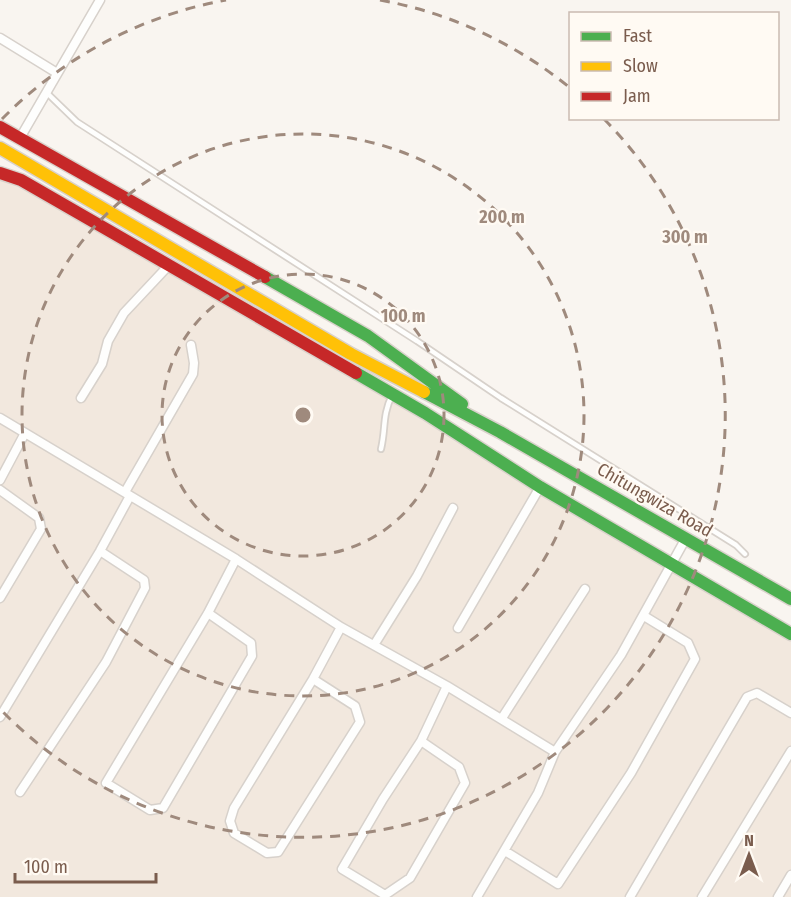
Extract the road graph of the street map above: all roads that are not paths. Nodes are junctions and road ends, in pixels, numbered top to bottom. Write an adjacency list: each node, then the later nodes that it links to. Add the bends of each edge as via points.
1 (100, 0): 3 (street)
2 (0, 38): 3 (street)
3 (57, 73): 4 (street)
4 (46, 92): 6 (street); 24 (lane, via 77,122)
5 (0, 127): 6 (main road)
6 (20, 138): 14 (main road, via 368,336)
7 (0, 148): 14 (main road, via 351,354)
8 (0, 173): 9 (main road, via 21,180)
9 (170, 264): 11 (main road); 12 (street, via 124,312 108,341 102,364)
10 (191, 345): 20 (street, via 193,374)
11 (392, 395): 16 (lane, via 384,419); 18 (main road)
12 (81, 398)
13 (0, 418): 15 (street)
14 (500, 432): 22 (main road, Chitungwiza Road)
15 (25, 433): 17 (street); 20 (street)
16 (381, 449)
17 (0, 480)
18 (540, 487): 26 (main road); 33 (street)
19 (0, 490): 28 (street, via 39,518 41,529)
20 (128, 494): 23 (street); 25 (street)
21 (453, 508): 35 (street)
22 (686, 538): 26 (street); 29 (main road, Chitungwiza Road)
23 (100, 551): 39 (street); 44 (street, via 144,580 145,588 106,662)
24 (745, 554)
25 (236, 559): 30 (street); 32 (street)
26 (671, 564): 31 (street); 34 (main road)
27 (585, 590): 40 (street)
28 (0, 598)
29 (791, 599)
30 (208, 613): 30 (street, via 106,783 150,810 163,808 252,656 250,643)
31 (644, 616): 43 (street); 45 (street, via 688,643 695,659 631,773 558,884)
32 (341, 627): 35 (street); 36 (street)
33 (458, 628)
34 (791, 634)
35 (374, 645): 37 (street)
36 (313, 679): 36 (street, via 234,808 230,821 234,833 267,853 278,852 360,722 355,706)
37 (447, 686): 40 (street); 41 (street)
38 (791, 712): 48 (street, via 757,693 747,698)
39 (0, 717)
40 (502, 718): 43 (street)
41 (421, 741): 41 (street, via 342,869 386,895 410,878 465,783 459,767)
42 (791, 751): 49 (street)
43 (555, 752): 45 (street, via 538,792)
44 (20, 792)
45 (505, 850): 47 (street)
46 (791, 875): 50 (street)
47 (477, 897)
48 (630, 897)
49 (702, 897)
50 (778, 897)

